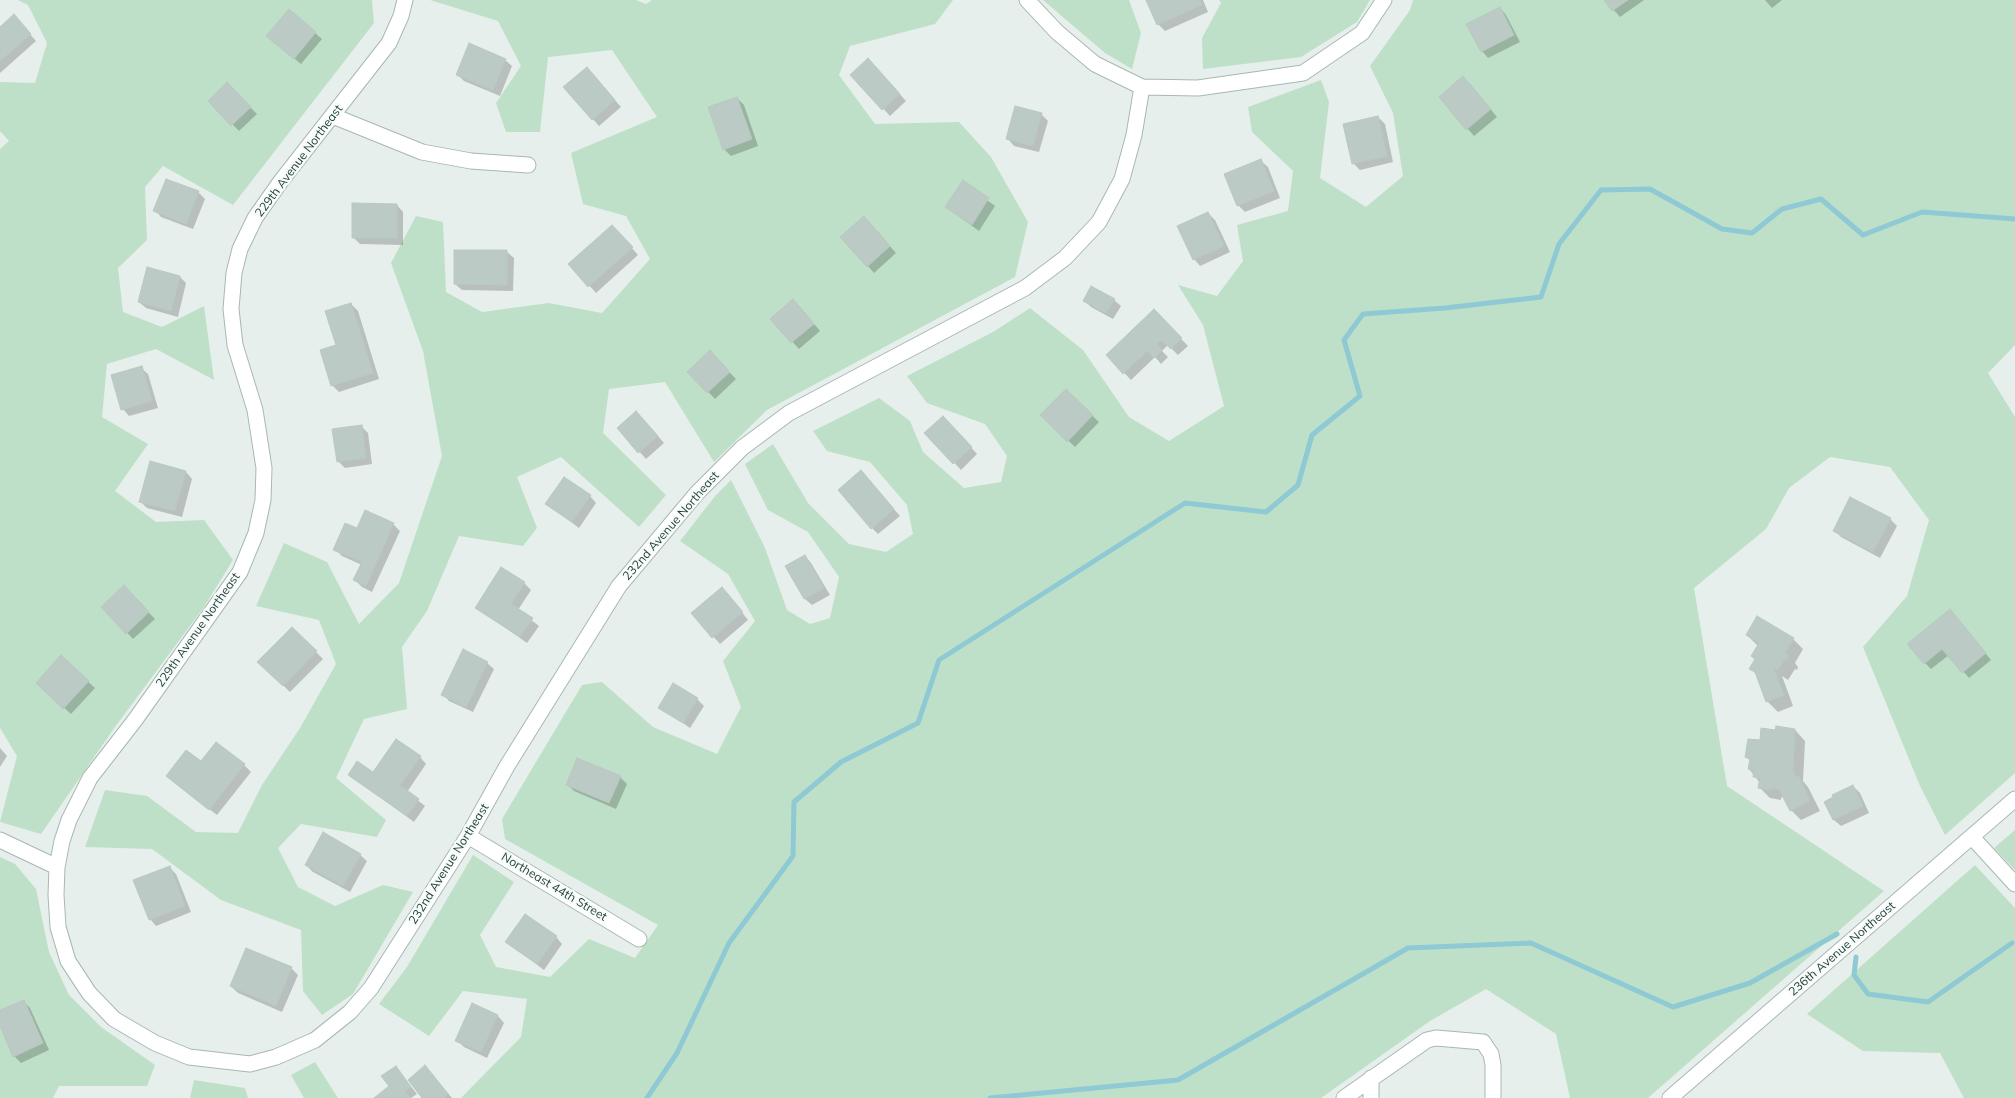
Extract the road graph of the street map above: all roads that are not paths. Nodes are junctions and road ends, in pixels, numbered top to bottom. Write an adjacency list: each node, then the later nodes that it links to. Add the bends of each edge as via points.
1 (405, 0): 5 (street, 229th Avenue Northeast, via 402,16 389,43)
2 (1027, 0): 4 (street, via 1057,32 1096,64)
3 (1384, 0): 4 (street, via 1362,33 1303,73 1198,88)
4 (1142, 87): 8 (street, 232nd Avenue Northeast, via 1122,179 1099,222 1065,258 1024,288 789,413 742,448 697,493 619,586 507,766)
5 (333, 116): 6 (street, via 422,152); 11 (street, 229th Avenue Northeast, via 255,218 240,249 234,273 231,309 235,345 255,410 264,468 264,500 256,533 240,572 90,778 69,820)
6 (528, 165)
7 (2015, 799): 9 (street, 236th Avenue Northeast)
8 (468, 836): 13 (street, Northeast 44th Street); 14 (street, 232nd Avenue Northeast, via 361,1000 315,1040 276,1058 250,1064 189,1057 155,1043 114,1019 89,994)
9 (1972, 837): 12 (street); 19 (street, 236th Avenue Northeast)
10 (0, 840): 11 (street)
11 (57, 866): 14 (street, 229th Avenue Northeast, via 58,927)
12 (2015, 884)
13 (639, 938)
14 (68, 961)
15 (1372, 1078): 16 (street); 17 (street); 18 (street, via 1427,1040 1483,1042 1491,1054 1493,1065)
16 (1344, 1098)
17 (1371, 1098)
18 (1493, 1098)
19 (1670, 1098)

